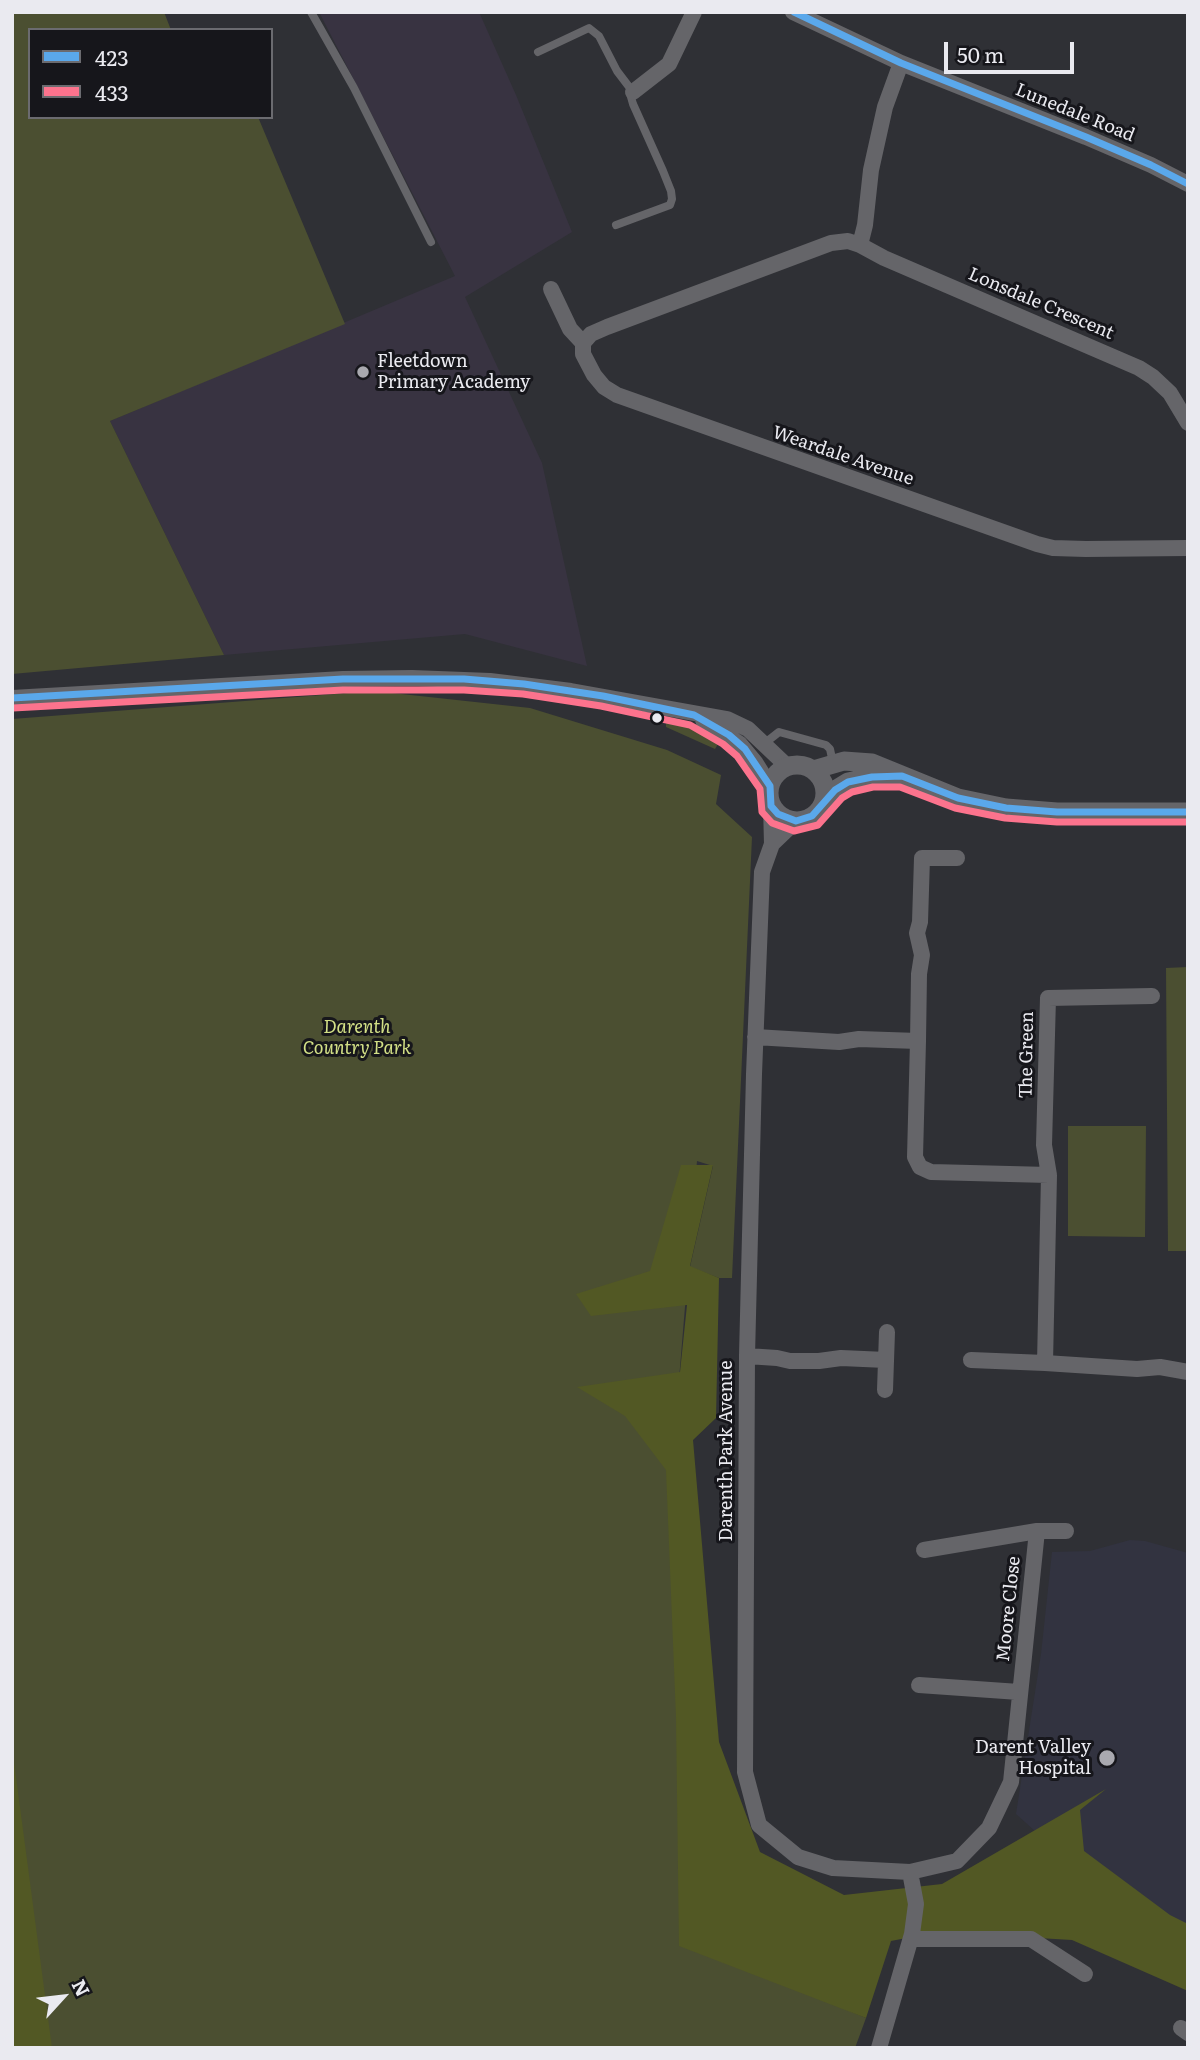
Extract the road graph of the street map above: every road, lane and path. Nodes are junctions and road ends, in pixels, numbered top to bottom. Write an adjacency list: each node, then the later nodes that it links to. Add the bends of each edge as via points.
1 (311, 12): 9 (lane)
2 (694, 12): 6 (street, via 669,64)
3 (793, 12): 5 (street, Lunedale Road)
4 (538, 52): 6 (lane, via 589,28 599,36)
5 (901, 64): 7 (street, Lunedale Road, via 1086,137); 10 (street, via 885,107)
6 (633, 92): 8 (lane, via 672,199 670,205)
7 (1188, 184)
8 (616, 225)
9 (431, 242)
10 (860, 245): 12 (street, Lonsdale Crescent, via 831,243 607,327); 13 (street, Lonsdale Crescent, via 1139,368 1170,393)
11 (551, 289): 12 (street, Weardale Avenue, via 570,329)
12 (583, 343): 14 (street, Weardale Avenue, via 583,354 594,375 617,395 1028,541 1074,549)
13 (1188, 423)
14 (1188, 548)
15 (12, 698): 16 (street, via 301,681 438,679 545,687)
16 (694, 715): 17 (street, via 727,719); 22 (street, via 740,744)
17 (765, 743): 18 (lane, via 779,732 816,742 829,748); 19 (street)
18 (833, 763): 20 (street); 21 (street, via 872,763)
19 (787, 766): 20 (street); 22 (street, via 776,772)
20 (813, 770): 24 (street, via 824,788)
21 (902, 776): 24 (street, via 848,782); 25 (street, via 958,798 1006,808 1057,813)
22 (770, 786): 23 (street)
23 (771, 806): 26 (street); 27 (street, Darenth Park Avenue)
24 (820, 808): 26 (street)
25 (1188, 812)
26 (796, 821): 27 (street, Darenth Park Avenue)
27 (772, 844): 30 (street, Darenth Park Avenue, via 762,872)
28 (957, 858): 31 (street, via 922,858 917,933 922,955 914,972)
29 (1152, 996): 32 (street, The Green, via 1048,998 1044,1145)
30 (755, 1037): 31 (street); 34 (street, Darenth Park Avenue)
31 (918, 1041): 32 (street, via 917,1170)
32 (1049, 1175): 37 (street, The Green)
33 (887, 1332): 35 (street)
34 (747, 1356): 35 (street, via 790,1361); 45 (street, Darenth Park Avenue, via 745,1772 759,1825 798,1857 833,1868)
35 (886, 1360): 39 (street)
36 (971, 1360): 37 (street)
37 (1045, 1363): 38 (street)
38 (1188, 1372)
39 (885, 1390)
40 (1037, 1531): 41 (street, Moore Close); 42 (street, Moore Close); 44 (street, Moore Close)
41 (1066, 1531)
42 (924, 1550)
43 (919, 1685): 44 (street)
44 (1019, 1692): 45 (street, Moore Close, via 1011,1782 989,1828 957,1861)
45 (910, 1872): 46 (street, via 916,1904)
46 (911, 1939): 47 (street, via 1031,1939); 48 (street)
47 (1085, 1974)
48 (880, 2048)

